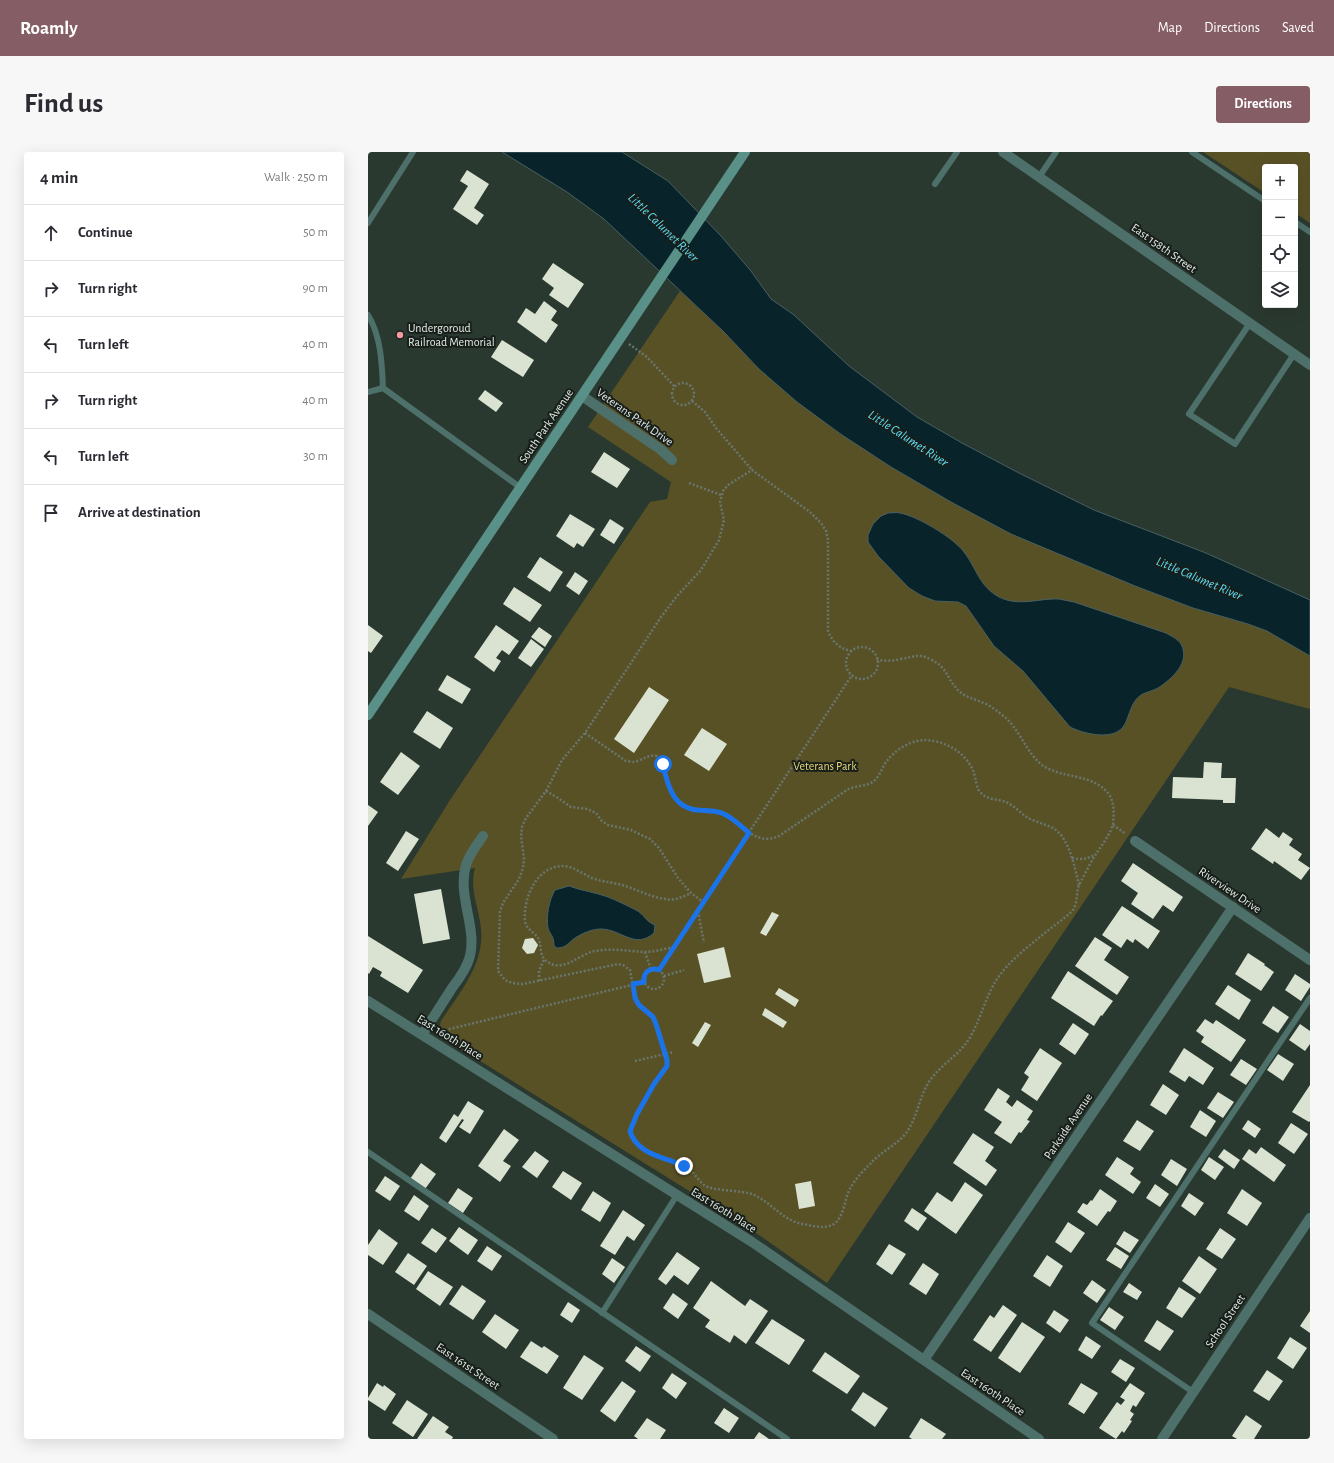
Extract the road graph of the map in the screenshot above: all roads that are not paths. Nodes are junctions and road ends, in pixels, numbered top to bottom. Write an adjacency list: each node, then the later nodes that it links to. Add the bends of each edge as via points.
1 (413, 152): 10 (lane)
2 (745, 152): 19 (street, South Park Avenue)
3 (957, 152): 8 (lane)
4 (1003, 152): 7 (street, East 158th Street)
5 (1056, 152): 7 (lane)
6 (1192, 152): 9 (lane)
7 (1039, 177): 14 (street, East 158th Street)
8 (935, 184)
9 (1264, 200)
10 (368, 223)
11 (1298, 224): 12 (lane)
12 (1310, 232)
13 (368, 315): 17 (lane, via 378,341)
14 (1250, 323): 15 (street, East 158th Street); 15 (lane, via 1189,414 1235,444)
15 (1294, 354): 16 (street, East 158th Street)
16 (1310, 365)
17 (383, 388): 18 (lane); 21 (lane)
18 (368, 392)
19 (582, 396): 20 (street, Veterans Park Drive, via 660,449); 21 (street, South Park Avenue)
20 (672, 460)
21 (521, 488): 22 (street, South Park Avenue)
22 (368, 715)
23 (483, 836): 29 (street, via 471,854 464,878 472,946 470,958)
24 (1135, 841): 25 (street, Riverview Drive)
25 (1233, 907): 26 (street, Riverview Drive); 35 (street, Parkside Avenue)
26 (1310, 960)
27 (1310, 998): 36 (lane, via 1092,1323)
28 (368, 1001): 29 (street, East 160th Place)
29 (422, 1035): 31 (street, East 160th Place)
30 (368, 1152): 33 (lane)
31 (677, 1195): 33 (lane); 35 (street, East 160th Place, via 758,1246)
32 (1310, 1218): 36 (street, School Street)
33 (602, 1313): 38 (lane)
34 (368, 1314): 37 (street, East 161st Street)
35 (924, 1360): 39 (street, East 160th Place)
36 (1193, 1392): 40 (street, School Street)
37 (553, 1439)
38 (787, 1439)
39 (1039, 1439)
40 (1162, 1439)

